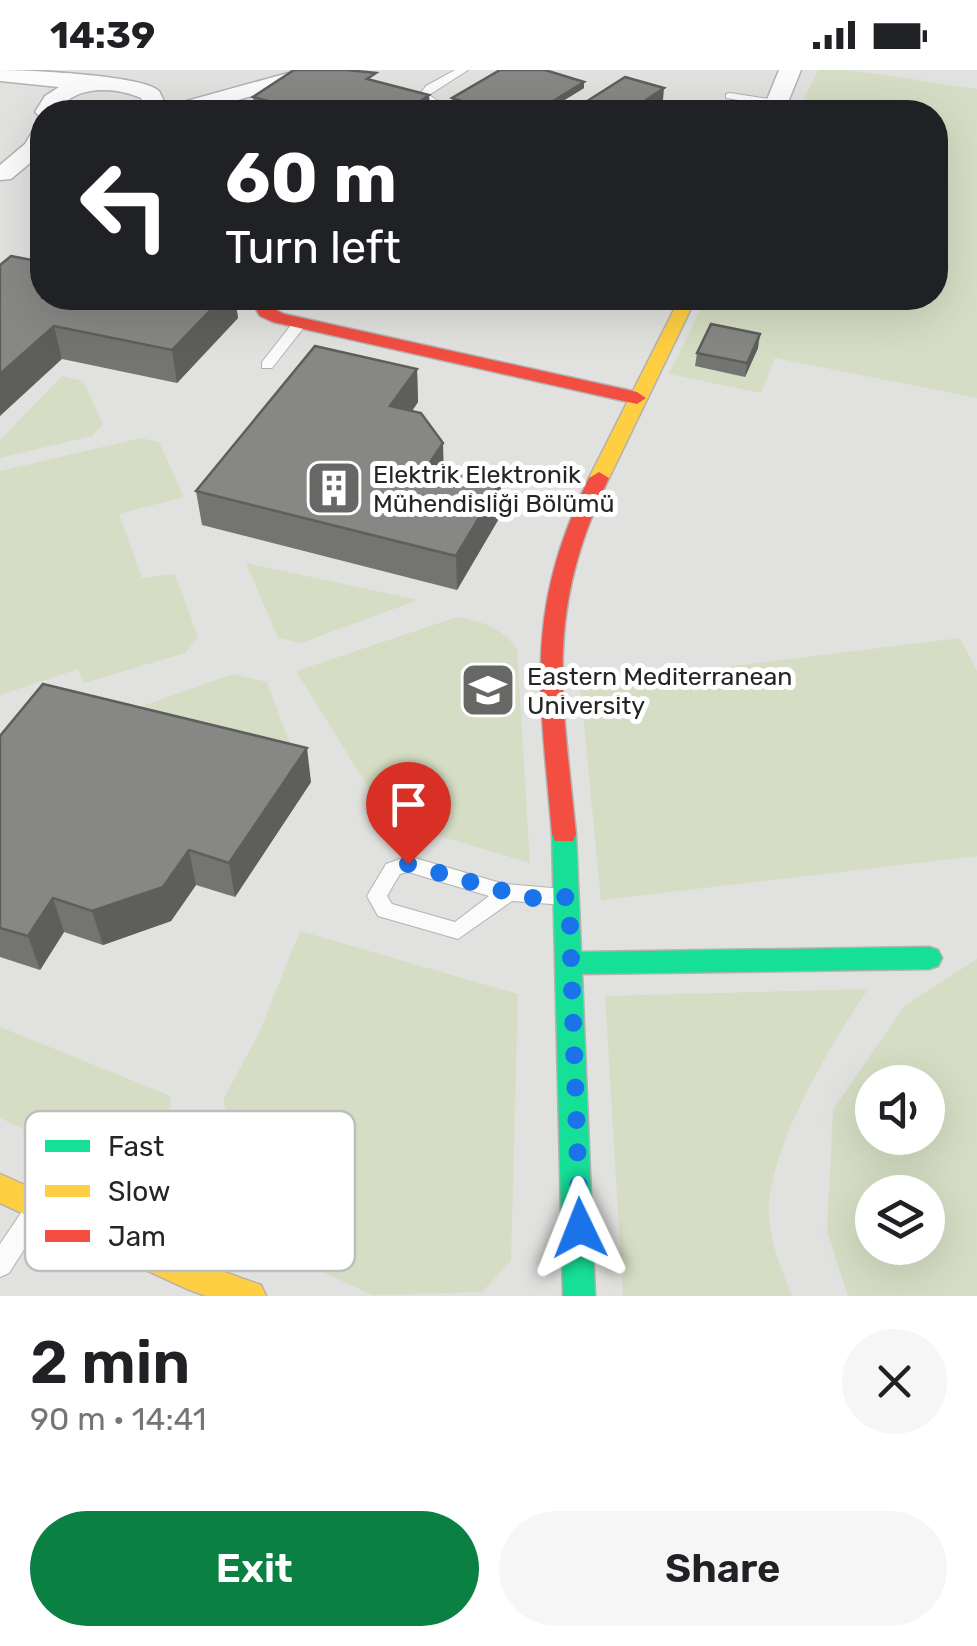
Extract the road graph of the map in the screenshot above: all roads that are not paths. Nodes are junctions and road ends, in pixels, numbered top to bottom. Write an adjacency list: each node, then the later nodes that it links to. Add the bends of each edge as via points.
1 (322, 70): 6 (street)
2 (462, 70): 12 (lane, via 430,88 424,96)
3 (790, 70): 14 (street)
4 (14, 74): 5 (street); 8 (street)
5 (113, 84): 6 (street); 9 (street); 10 (street)
6 (254, 90): 11 (street)
7 (730, 96): 13 (lane)
8 (36, 100)
9 (54, 100)
10 (152, 100)
11 (218, 100)
12 (430, 100)
13 (745, 100)
14 (778, 100)
15 (30, 151): 17 (street)
16 (30, 163): 17 (street)
17 (1, 174)
18 (265, 310): 20 (street)
19 (682, 310): 22 (street)
20 (300, 323): 21 (lane); 22 (street)
21 (267, 365)
22 (637, 398): 24 (street, via 588,500 552,627)
23 (507, 894): 23 (lane, via 408,864 393,869 377,896 385,910 458,930); 24 (lane)
24 (569, 897): 26 (street)
25 (928, 958): 26 (street)
26 (570, 963): 33 (street)
27 (0, 1188): 28 (street)
28 (25, 1199)
29 (25, 1226): 30 (lane)
30 (0, 1264)
31 (183, 1271): 32 (street)
32 (250, 1296)
33 (578, 1296)

